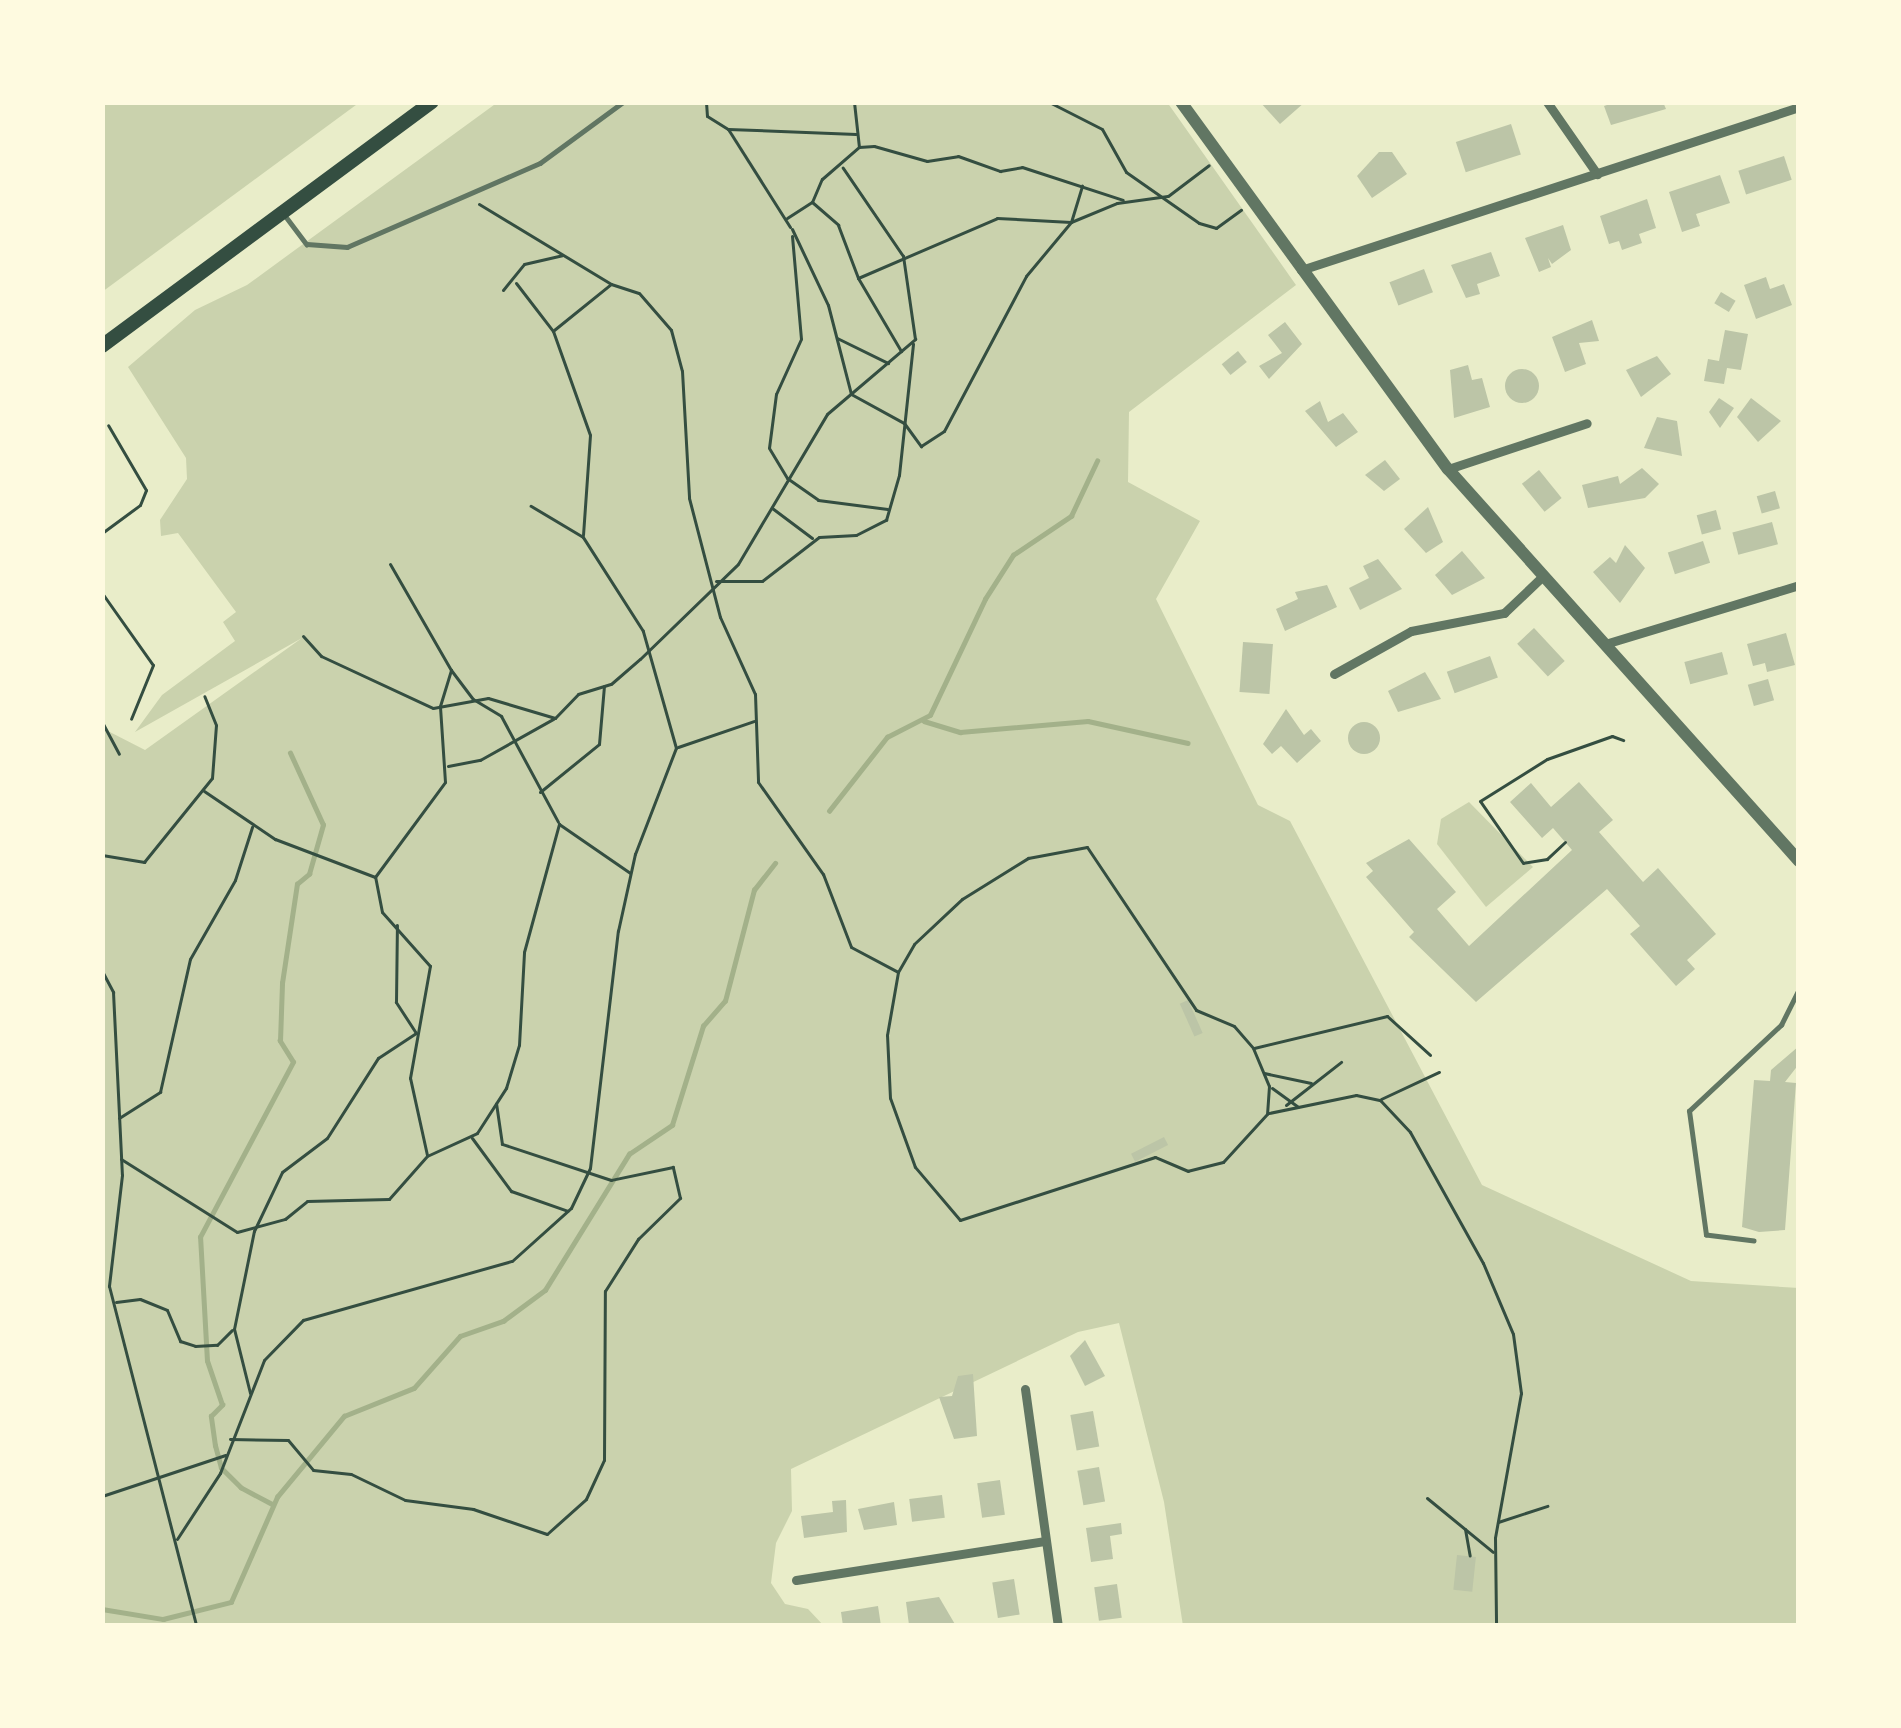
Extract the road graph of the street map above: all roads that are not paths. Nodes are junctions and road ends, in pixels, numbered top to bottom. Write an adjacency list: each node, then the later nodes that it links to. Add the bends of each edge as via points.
1 (432, 102): 7 (main road)
2 (623, 102): 7 (lane, via 540,163 347,247 307,244)
3 (1181, 102): 8 (street)
4 (1546, 102): 6 (street)
5 (1799, 107): 6 (street)
6 (1597, 174): 8 (street)
7 (284, 214): 9 (main road)
8 (1301, 270): 11 (street)
9 (102, 346)
10 (1588, 422): 11 (street)
11 (1448, 469): 12 (street)
12 (1543, 576): 14 (street); 15 (street, via 1504,613 1411,631)
13 (1799, 586): 14 (street)
14 (1605, 644): 16 (street)
15 (1334, 674)
16 (1799, 861)
17 (1799, 989): 18 (lane, via 1781,1025 1690,1111 1706,1235)
18 (1754, 1241)
19 (1025, 1389): 20 (street)
20 (1044, 1541): 21 (street); 22 (street)
21 (796, 1580)
22 (1058, 1626)

